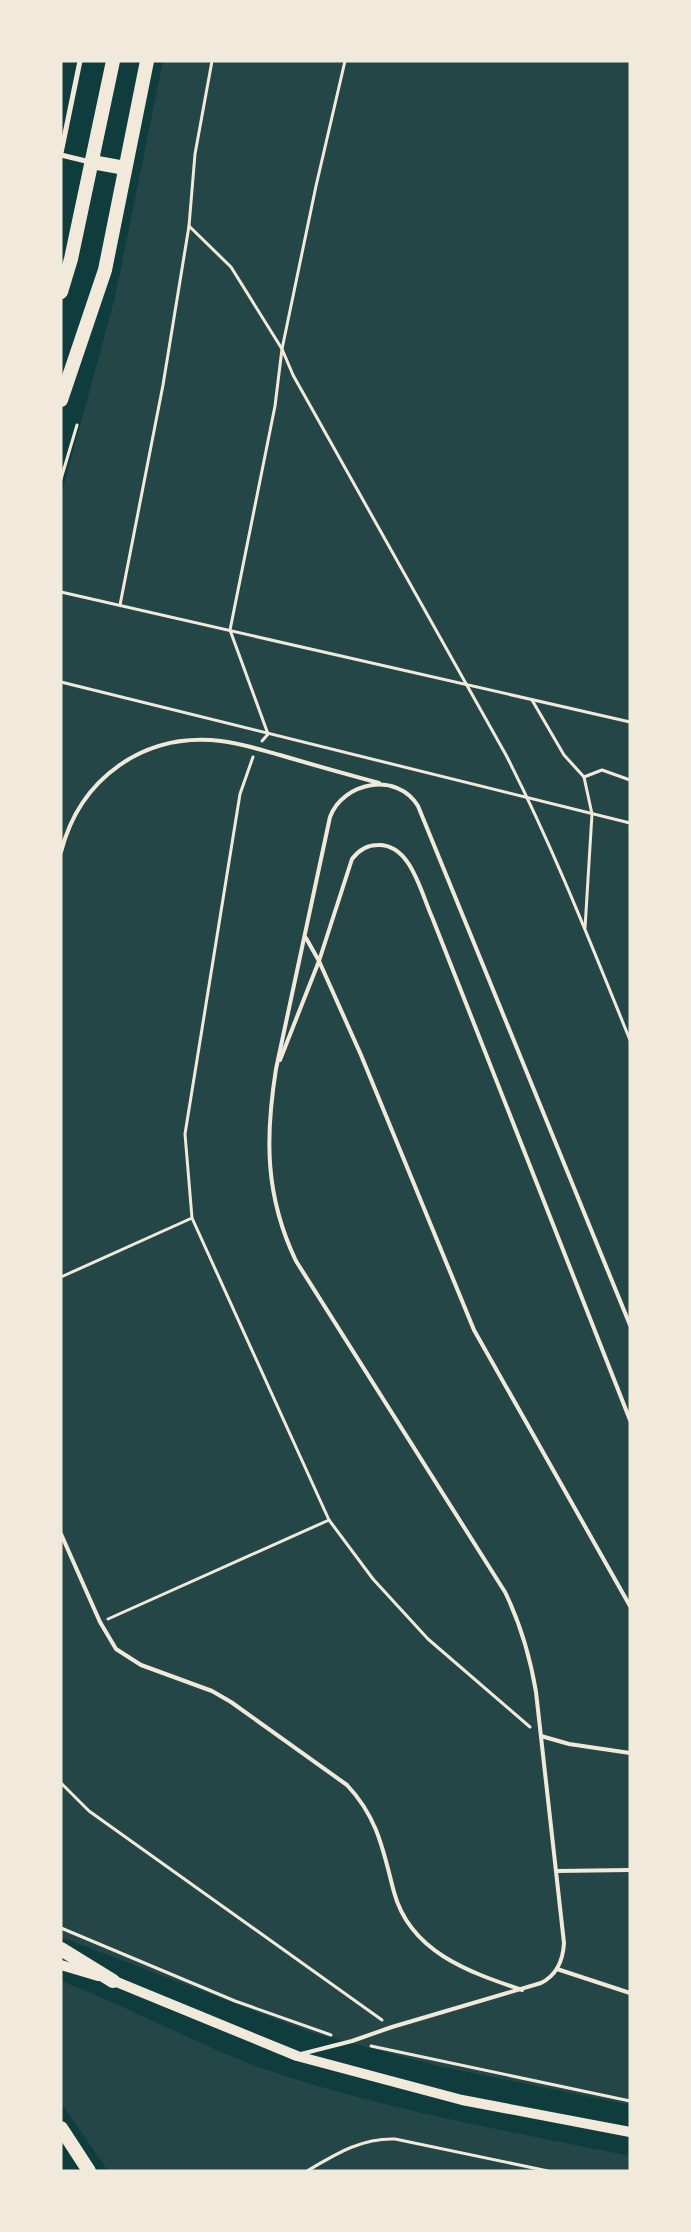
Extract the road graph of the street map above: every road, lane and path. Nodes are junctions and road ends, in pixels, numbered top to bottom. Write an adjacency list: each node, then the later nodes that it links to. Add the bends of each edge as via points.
1 (80, 61): 6 (street)
2 (113, 61): 7 (highway)
3 (147, 61): 8 (highway)
4 (212, 61): 9 (path, via 195,154)
5 (345, 61): 11 (path)
6 (61, 154): 7 (street)
7 (92, 162): 8 (highway); 10 (highway)
8 (125, 168): 12 (highway, via 105,270)
9 (190, 226): 11 (path, via 232,267); 16 (path)
10 (61, 292)
11 (282, 349): 17 (path, via 275,406); 19 (path, via 293,375)
12 (61, 400)
13 (77, 425): 14 (path)
14 (61, 479)
15 (61, 592): 16 (path)
16 (120, 605): 17 (path)
17 (230, 630): 19 (path); 22 (path)
18 (61, 682): 22 (path)
19 (467, 686): 20 (path); 27 (path)
20 (532, 700): 21 (path); 24 (path, via 564,754)
21 (630, 722)
22 (268, 734): 23 (path); 27 (path)
23 (256, 749): 26 (lane); 30 (lane, via 220,741 188,741 140,752 120,764 88,793 74,815); 36 (path, via 240,794 185,1134)
24 (584, 776): 25 (path, via 602,770); 28 (path)
25 (630, 780)
26 (385, 785): 32 (lane, via 355,790 334,808 326,832); 38 (lane, via 411,796 422,814)
27 (528, 797): 28 (path); 31 (path)
28 (592, 814): 29 (path); 31 (path)
29 (630, 823)
30 (61, 852)
31 (585, 928): 34 (path)
32 (306, 938): 33 (lane); 35 (lane)
33 (319, 961): 35 (lane); 39 (lane, via 352,859 362,849 374,845 397,850 406,860 432,918); 42 (lane, via 362,1055 474,1330)
34 (630, 1040)
35 (276, 1069): 44 (lane, via 268,1162 282,1232 296,1261 505,1592 530,1655)
36 (192, 1218): 37 (path); 40 (path)
37 (61, 1277)
38 (630, 1325)
39 (630, 1420)
40 (329, 1520): 43 (path); 44 (path, via 373,1579 428,1639)
41 (61, 1534): 43 (lane)
42 (630, 1606)
43 (100, 1622): 55 (lane, via 116,1649 126,1657 164,1675 212,1691 231,1702 347,1785 362,1802 375,1825 395,1894 415,1934 434,1951 463,1968)
44 (541, 1736): 45 (lane, via 569,1744); 48 (lane)
45 (630, 1753)
46 (61, 1783): 57 (path, via 88,1811)
47 (630, 1870): 48 (lane)
48 (557, 1871): 53 (lane, via 564,1943)
49 (61, 1928): 58 (path, via 243,2004)
50 (61, 1949): 54 (highway)
51 (61, 1956): 54 (main road)
52 (61, 1965): 54 (main road)
53 (557, 1969): 55 (lane, via 547,1980); 56 (lane)
54 (113, 1981): 59 (main road)
55 (522, 1990): 57 (lane)
56 (630, 1993)
57 (392, 2027): 58 (lane)
58 (352, 2041): 59 (lane); 60 (path)
59 (297, 2056): 62 (main road, via 462,2100)
60 (630, 2101)
61 (61, 2128): 63 (highway)
62 (630, 2132)
63 (89, 2171)
64 (308, 2171): 65 (path, via 362,2142 376,2138 396,2139)
65 (548, 2171)

